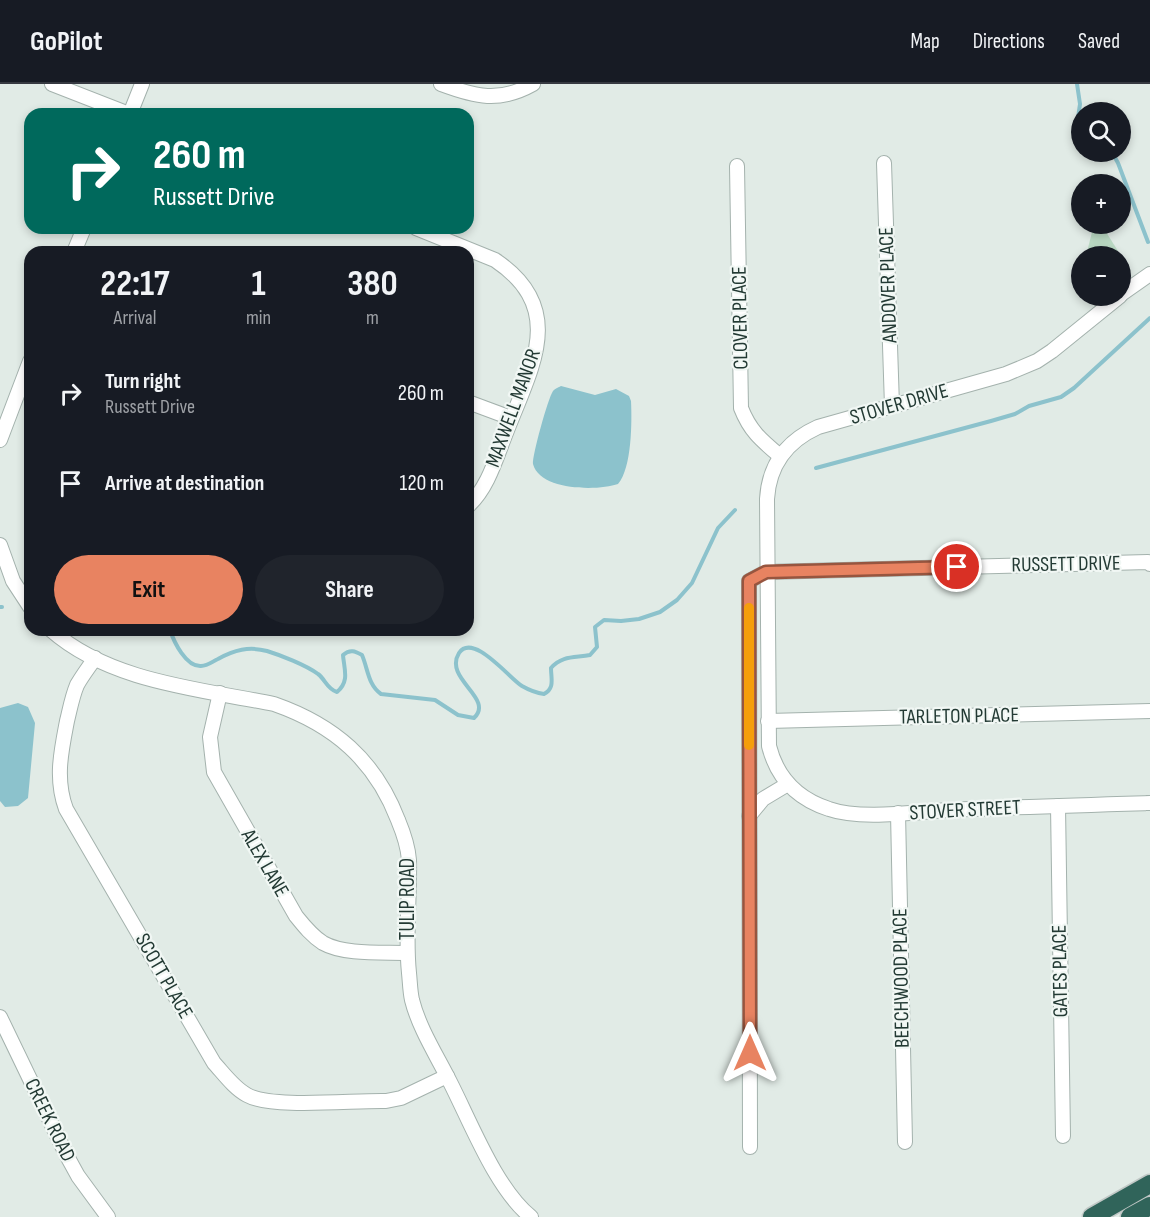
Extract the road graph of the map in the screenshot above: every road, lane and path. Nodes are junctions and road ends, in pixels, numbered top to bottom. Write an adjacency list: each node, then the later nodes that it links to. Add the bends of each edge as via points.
1 (52, 84): 5 (street)
2 (142, 84): 6 (street)
3 (441, 84): 4 (street, via 491,97 518,92)
4 (533, 84)
5 (114, 108)
6 (132, 108)
7 (884, 163): 17 (street, ANDOVER PLACE)
8 (737, 166): 20 (street, CLOVER PLACE, via 741,408 754,432)
9 (431, 234): 10 (street, MAXWELL MANOR)
10 (460, 246)
11 (474, 251): 18 (street, MAXWELL MANOR, via 514,273 533,301 537,350)
12 (1150, 274): 13 (street, STOVER DRIVE)
13 (1131, 287)
14 (1107, 306): 17 (street, STOVER DRIVE, via 1037,361 1006,374)
15 (24, 377): 19 (street)
16 (474, 404): 18 (street)
17 (892, 406): 20 (street, STOVER DRIVE, via 818,427 796,439)
18 (511, 418): 21 (street, MAXWELL MANOR, via 488,478)
19 (0, 440)
20 (780, 456): 24 (street, STOVER DRIVE, via 767,492)
21 (474, 501)
22 (0, 545): 25 (street)
23 (1150, 564): 24 (street, RUSSETT DRIVE)
24 (766, 572): 30 (street, STOVER STREET); 35 (street, via 749,581)
25 (24, 597)
26 (58, 636): 27 (street, TULIP ROAD)
27 (95, 658): 28 (street, TULIP ROAD, via 131,674); 38 (street, SCOTT PLACE, via 72,697 60,756 62,797 214,1063 248,1096 271,1102 386,1101)
28 (220, 693): 36 (street, TULIP ROAD, via 274,704 308,718 351,747 375,777 394,810 409,855); 36 (street, ALEX LANE, via 210,737 214,772 296,916 331,947)
29 (1150, 711): 30 (street, TARLETON PLACE)
30 (768, 721): 31 (street, STOVER STREET, via 772,760)
31 (788, 784): 34 (street, STOVER STREET, via 806,800 830,810); 35 (street, via 763,799)
32 (1150, 803): 33 (street, STOVER STREET)
33 (1058, 806): 34 (street, STOVER STREET); 39 (street, GATES PLACE)
34 (898, 813): 40 (street, BEECHWOOD PLACE)
35 (749, 816): 41 (street)
36 (407, 953): 38 (street, TULIP ROAD, via 411,999)
37 (0, 1017): 44 (street, CREEK ROAD, via 67,1156)
38 (447, 1076): 45 (street, TULIP ROAD, via 496,1174)
39 (1063, 1136)
40 (905, 1142)
41 (750, 1147)
42 (1150, 1184): 46 (highway)
43 (1150, 1206): 47 (highway)
44 (108, 1217)
45 (531, 1217)
46 (1092, 1217)
47 (1130, 1217)

